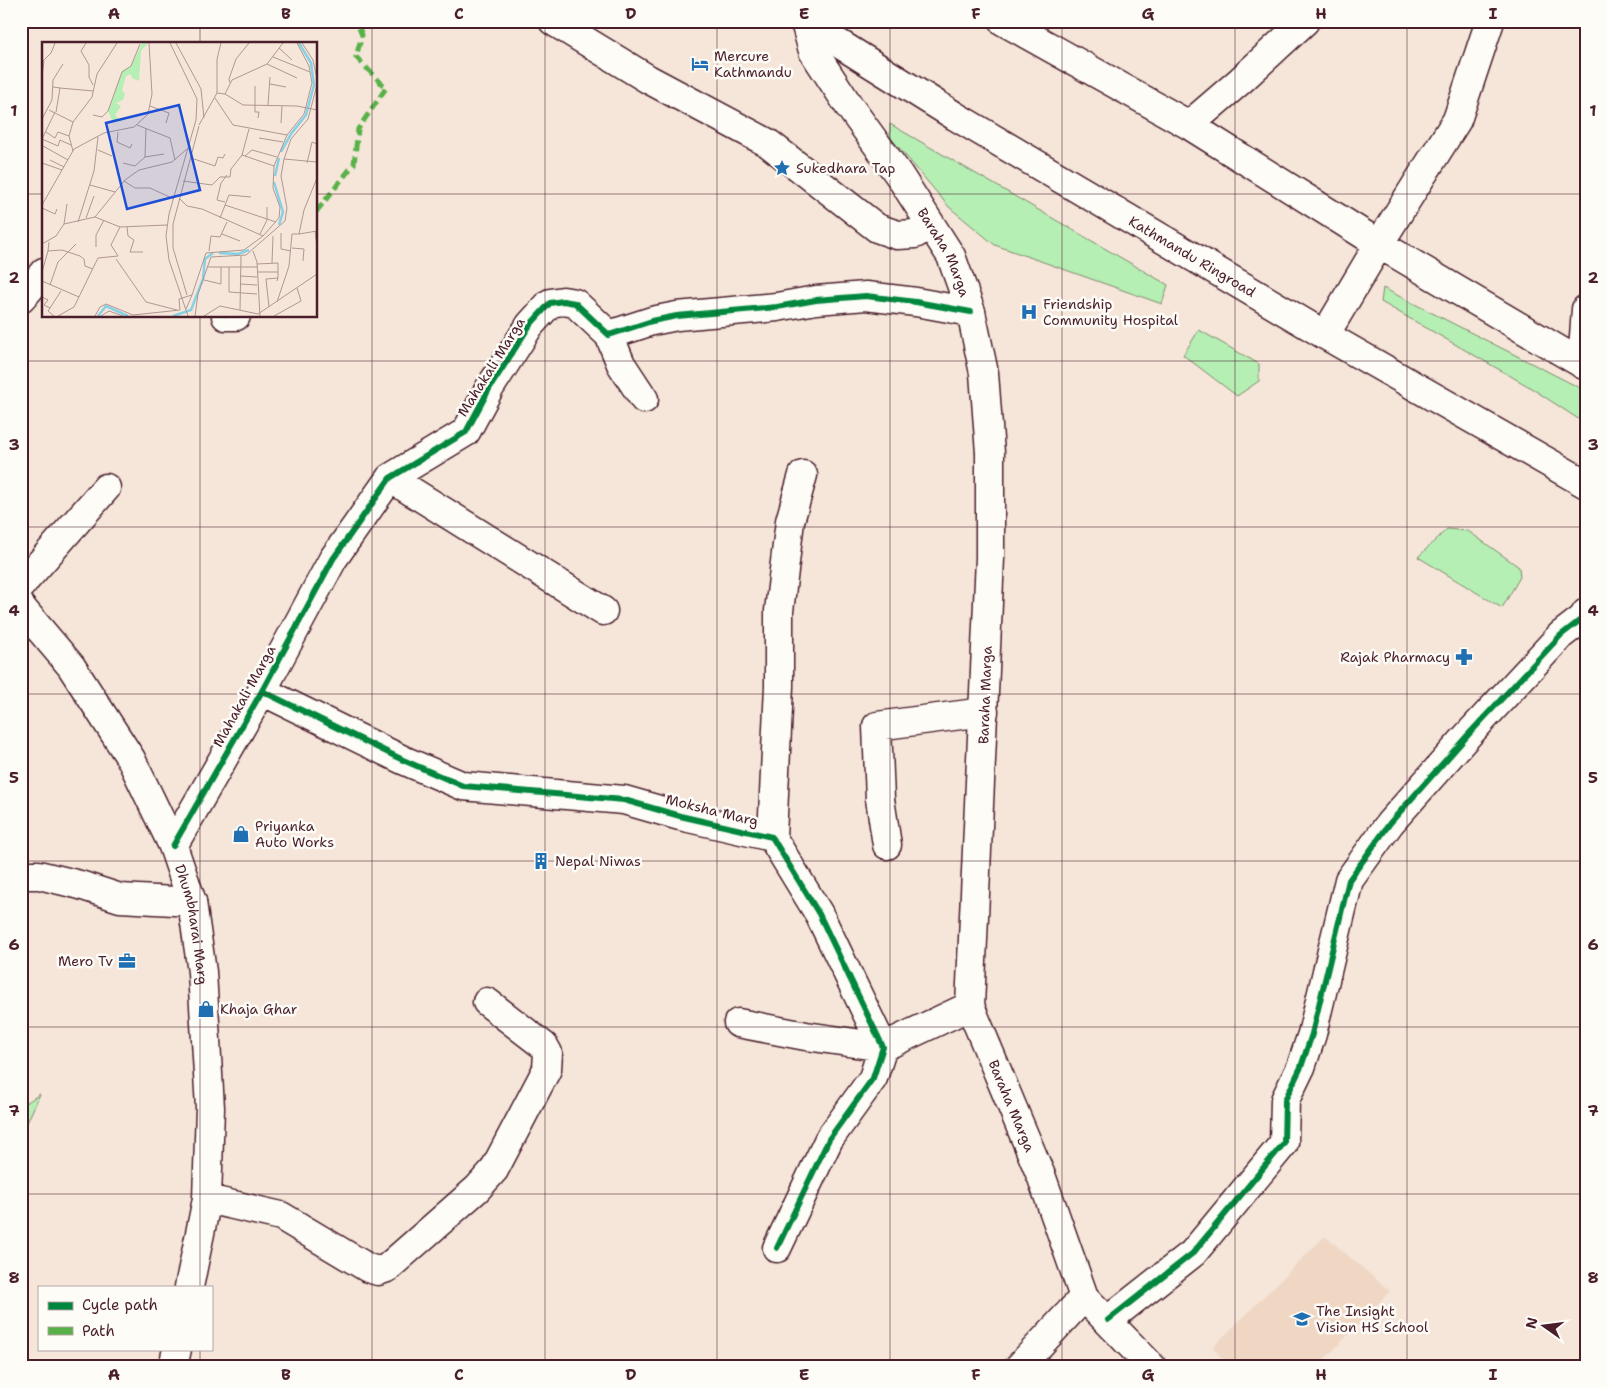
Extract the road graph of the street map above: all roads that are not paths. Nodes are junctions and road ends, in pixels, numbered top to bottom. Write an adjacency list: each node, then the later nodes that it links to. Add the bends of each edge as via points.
1 (553, 21): 7 (main road, via 648,79 768,143 877,228 897,235 915,234)
2 (1003, 21): 6 (main road)
3 (1304, 21): 6 (main road)
4 (1490, 21): 8 (main road, via 1457,120)
5 (804, 22): 7 (main road, Baraha Marga, via 813,51); 14 (main road, Kathmandu Ringroad, via 955,116)
6 (1189, 125): 8 (main road)
7 (930, 225): 12 (main road, Baraha Marga, via 950,256)
8 (1380, 244): 14 (main road); 15 (main road)
9 (42, 274): 10 (main road)
10 (21, 300)
11 (1586, 309): 15 (main road)
12 (971, 312): 13 (main road, via 866,296 676,316); 26 (main road, Baraha Marga, via 984,373 990,453)
13 (609, 335): 16 (main road, Mahakali Marga, via 621,364); 19 (main road, Mahakali Marga, via 575,303 550,303 530,325 466,432)
14 (1325, 335): 18 (main road, Kathmandu Ringroad)
15 (1584, 365)
16 (644, 399)
17 (803, 475): 27 (main road, via 790,521 779,611)
18 (1581, 475)
19 (390, 478): 23 (main road); 25 (main road, Mahakali Marga, via 333,559)
20 (106, 488): 21 (main road)
21 (21, 584)
22 (21, 607): 29 (main road, Dhumbharai Marg, via 71,666 126,751)
23 (603, 611)
24 (1585, 617): 40 (main road, via 1561,635 1461,742 1390,823 1349,880 1312,1034 1285,1100 1284,1143 1193,1253)
25 (262, 691): 27 (main road, Moksha Marg, via 463,786 624,800); 29 (main road, Mahakali Marga)
26 (984, 712): 28 (main road, via 876,726); 33 (main road, Baraha Marga)
27 (772, 837): 35 (main road, Moksha Marg, via 819,914)
28 (886, 845)
29 (173, 846): 31 (main road, Dhumbharai Marg)
30 (21, 874): 31 (main road, via 39,875 120,898)
31 (192, 902): 36 (main road, Dhumbharai Marg, via 202,972 210,1108)
32 (487, 1002): 36 (main road, via 544,1046 548,1053 546,1068 494,1170 477,1189 387,1268 378,1271 368,1268 281,1216)
33 (970, 1006): 35 (main road); 39 (main road, Baraha Marga, via 1042,1178)
34 (738, 1023): 35 (main road)
35 (883, 1047): 37 (main road, via 873,1078 829,1139)
36 (207, 1199): 38 (main road, Dhumbharai Marg)
37 (777, 1248)
38 (189, 1286)
39 (1084, 1297): 40 (main road, Baraha Marga); 43 (main road)
40 (1108, 1320): 44 (main road, Baraha Marga)
41 (177, 1350): 42 (main road)
42 (173, 1367)
43 (1019, 1367)
44 (1152, 1367)

